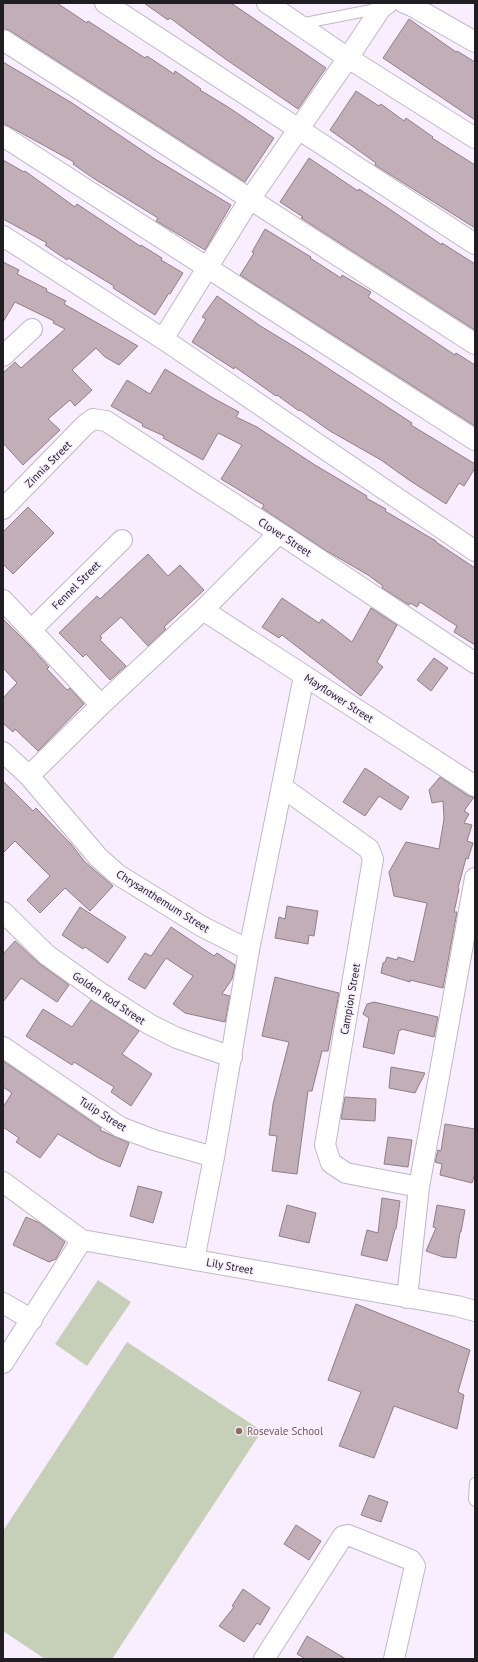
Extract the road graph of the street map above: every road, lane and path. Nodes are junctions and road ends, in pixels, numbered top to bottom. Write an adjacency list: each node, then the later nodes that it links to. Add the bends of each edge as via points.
1 (104, 3): 9 (street)
2 (267, 3): 5 (street)
3 (404, 3): 7 (street)
4 (384, 6): 5 (lane); 8 (street)
5 (299, 24): 8 (street)
6 (3, 40): 12 (street)
7 (475, 42)
8 (348, 58): 9 (street); 11 (street)
9 (299, 129): 12 (street); 14 (street)
10 (3, 136): 15 (street)
11 (475, 138)
12 (250, 199): 15 (street); 18 (street)
13 (3, 236): 17 (street)
14 (475, 244)
15 (207, 268): 17 (street); 21 (street)
16 (32, 329): 19 (street)
17 (163, 339): 25 (street)
18 (475, 344)
19 (3, 356)
20 (92, 419): 22 (street, Zinnia Street); 23 (street, Clover Street, via 106,421)
21 (475, 440)
22 (3, 509)
23 (279, 532): 27 (street); 29 (street, Clover Street)
24 (122, 540): 28 (street, Fennel Street)
25 (475, 551)
26 (3, 600): 28 (street)
27 (203, 610): 30 (street, Mayflower Street); 31 (street)
28 (31, 630): 31 (street)
29 (475, 663)
30 (304, 676): 34 (street, Mayflower Street); 35 (street)
31 (101, 705): 33 (street)
32 (3, 752): 33 (street, Chrysanthemum Street)
33 (29, 776): 38 (street, Chrysanthemum Street, via 98,857 117,874 201,926)
34 (475, 786)
35 (282, 787): 38 (street); 43 (street, Campion Street, via 370,849 373,859 325,1145 331,1163 346,1173)
36 (475, 878): 43 (street)
37 (3, 912): 40 (street, Golden Rod Street, via 47,955 149,1024 177,1038)
38 (250, 950): 40 (street)
39 (3, 1047): 41 (street, Tulip Street, via 120,1127 154,1140)
40 (232, 1057): 41 (street)
41 (214, 1157): 45 (street)
42 (3, 1182): 44 (street, Lily Street)
43 (419, 1187): 46 (street)
44 (82, 1240): 45 (street, Lily Street); 49 (street)
45 (194, 1260): 46 (street, Lily Street)
46 (407, 1298): 48 (street, Lily Street)
47 (3, 1302): 49 (street)
48 (475, 1311)
49 (32, 1320): 50 (street)
50 (3, 1363)
51 (475, 1483): 52 (lane)
52 (475, 1501)
53 (264, 1659): 54 (street, via 343,1536 348,1535 411,1560 415,1566)
54 (394, 1659)

